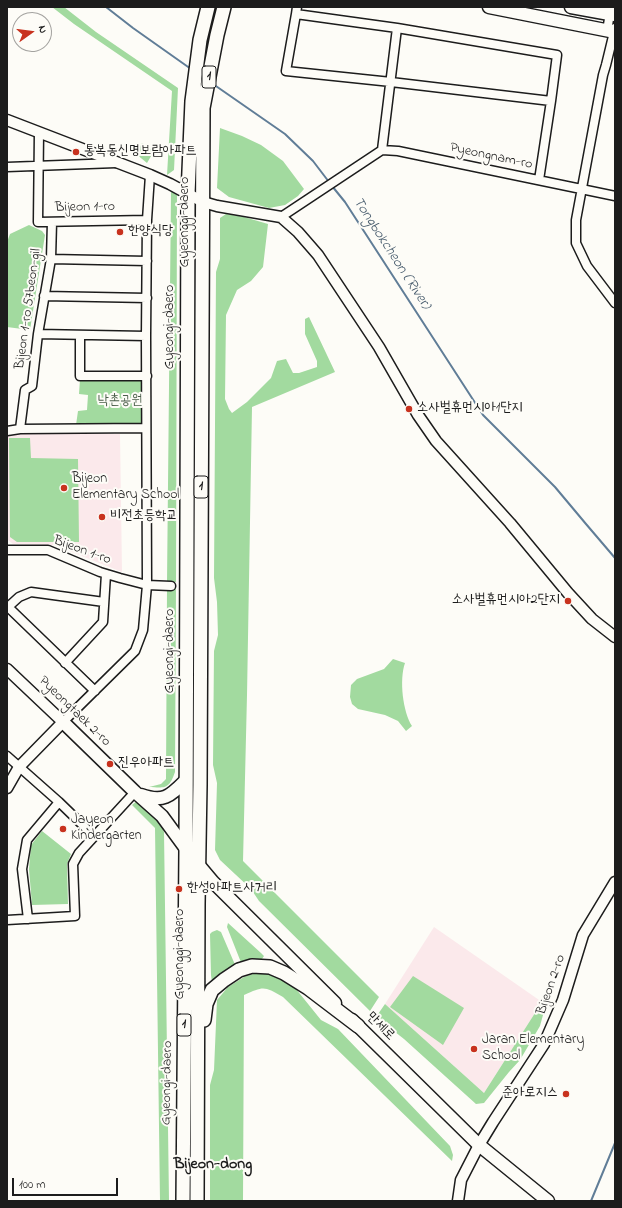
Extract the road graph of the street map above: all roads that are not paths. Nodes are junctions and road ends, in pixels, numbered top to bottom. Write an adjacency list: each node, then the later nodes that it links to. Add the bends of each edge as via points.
1 (208, 7): 20 (main road, Gyeongi-daero / 1, via 200,40 192,101)
2 (489, 7): 8 (main road)
3 (572, 7): 6 (main road)
4 (225, 10): 22 (main road, Gyeonggi-daero / 1, via 217,35 203,108)
5 (296, 10): 7 (street); 9 (street, via 286,71)
6 (612, 12): 8 (street)
7 (397, 28): 9 (street); 10 (street, via 557,55)
8 (613, 30): 19 (street)
9 (391, 82): 10 (street); 13 (street)
10 (550, 101): 18 (street)
11 (7, 120): 12 (street)
12 (39, 132): 14 (street); 15 (street)
13 (382, 150): 18 (street, Pyeongnam-ro, via 398,151); 23 (street)
14 (119, 163): 15 (street); 17 (street)
15 (38, 167): 16 (street); 25 (street, Bijeon 1-ro, via 38,222)
16 (7, 168)
17 (150, 175): 20 (street); 24 (street)
18 (539, 180): 19 (street, Pyeongnam-ro)
19 (582, 189): 21 (street, Pyeongnam-ro); 30 (street, via 576,220 576,243 587,266)
20 (188, 194): 22 (street); 51 (main road, Gyeongi-daero / 1)
21 (615, 196)
22 (203, 202): 23 (street); 57 (main road, Gyeonggi-daero / 1)
23 (281, 217): 44 (street, via 318,255 379,347 436,441 510,523 568,593 592,619)
24 (147, 220): 25 (street, Bijeon 1-ro); 27 (street)
25 (52, 222): 26 (street, Bijeon 1-ro 57beon-gil)
26 (51, 259): 27 (street); 28 (street, Bijeon 1-ro 57beon-gil)
27 (147, 261): 29 (street)
28 (44, 296): 29 (street); 31 (street, Bijeon 1-ro 57beon-gil)
29 (147, 298): 33 (street)
30 (615, 303)
31 (38, 334): 32 (street); 36 (street, Bijeon 1-ro 57beon-gil, via 32,386 25,390)
32 (80, 335): 33 (street); 34 (street, via 80,376)
33 (146, 336): 34 (street)
34 (147, 376): 35 (street)
35 (146, 428): 36 (street); 40 (street)
36 (20, 429): 37 (street)
37 (7, 431)
38 (7, 550): 39 (street, Bijeon 1-ro, via 48,550)
39 (106, 574): 40 (street, Bijeon 1-ro); 42 (street)
40 (147, 585): 41 (street, Bijeon 1-ro); 47 (street, via 143,630 135,651)
41 (171, 586)
42 (104, 602): 43 (street, via 31,592); 45 (street, via 103,622)
43 (7, 606): 45 (street)
44 (615, 637)
45 (65, 663): 47 (street)
46 (7, 669): 48 (street, Pyeongtaek 2-ro)
47 (95, 691): 48 (street)
48 (63, 722): 50 (street); 53 (main road, Pyeongtaek 2-ro)
49 (7, 756): 50 (street)
50 (19, 767): 52 (street); 54 (street)
51 (186, 780): 53 (main road, via 164,798 152,799); 56 (main road, Gyeongi-daero / 1)
52 (7, 788)
53 (136, 792): 55 (street); 56 (main road, Pyeongtaek 2-ro, via 162,816)
54 (59, 802): 55 (street); 59 (street, via 27,840 22,869)
55 (94, 836): 59 (street, via 78,853 73,864 75,916)
56 (186, 849): 57 (main road, Pyeongtaek 2-ro); 64 (main road, Gyeongi-daero / 1)
57 (198, 866): 61 (main road, 만세로); 62 (main road, Gyeonggi-daero / 1)
58 (615, 882): 63 (street, Bijeon 2-ro, via 583,935 563,1000 544,1044)
59 (28, 919): 60 (street)
60 (7, 920)
61 (358, 1026): 62 (main road, via 284,973 270,967 252,966 239,970 212,990 206,1004 202,1056); 63 (main road, 만세로)
62 (197, 1067): 65 (main road, Gyeonggi-daero / 1)
63 (479, 1146): 66 (street, Bijeon 2-ro, via 461,1180); 67 (main road, 만세로)
64 (183, 1201)
65 (197, 1201)
66 (458, 1201)
67 (548, 1201)

